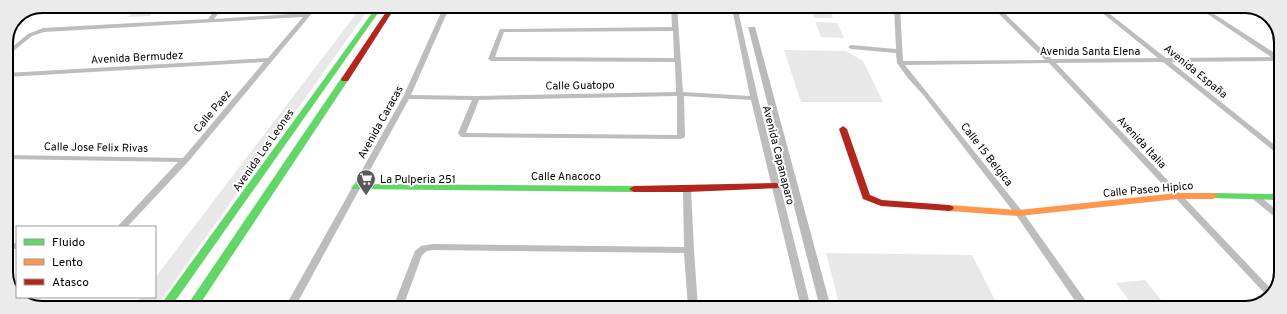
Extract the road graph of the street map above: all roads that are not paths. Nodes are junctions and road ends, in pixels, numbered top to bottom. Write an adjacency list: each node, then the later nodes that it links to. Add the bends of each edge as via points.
1 (215, 13): 12 (street)
2 (375, 13): 44 (street, Avenida Los Leones)
3 (388, 13): 45 (street)
4 (445, 13): 26 (street, Avenida Caracas)
5 (675, 13): 13 (street)
6 (735, 13): 28 (street, Avenida Capanaparo)
7 (897, 13): 16 (street)
8 (1001, 13): 22 (street, Avenida Italia)
9 (1106, 13): 21 (street, Avenida España)
10 (1209, 13): 17 (street)
11 (308, 15): 12 (street); 19 (street, Calle Paez)
12 (209, 21): 15 (street, via 43,30 30,35)
13 (676, 29): 20 (street); 20 (street, via 502,30 491,59)
14 (852, 48): 16 (street)
15 (13, 49)
16 (900, 51): 23 (street)
17 (1274, 55)
18 (1274, 59): 21 (street, Avenida Santa Elena)
19 (269, 60): 24 (street, Avenida Bermudez); 32 (street, Calle Paez)
20 (678, 60): 25 (street)
21 (1166, 60): 22 (street, Avenida Santa Elena); 30 (street, Avenida España)
22 (1050, 61): 23 (street, Avenida Santa Elena); 36 (street, Avenida Italia)
23 (900, 63): 40 (street, Calle 15 Belgica)
24 (13, 75)
25 (680, 94): 27 (street, Calle Guatopo); 27 (street, via 681,137 464,135 462,133); 28 (street, Calle Guatopo)
26 (407, 97): 27 (street, Calle Guatopo); 33 (street, Avenida Caracas)
27 (476, 98)
28 (754, 98): 34 (street, Avenida Capanaparo)
29 (843, 129): 40 (street, Calle Paseo Hipico, via 866,197 873,201)
30 (1274, 149)
31 (13, 156): 32 (street, Calle Jose Felix Rivas)
32 (185, 160): 41 (street, Calle Paez)
33 (356, 186): 35 (street, Calle Anacoco); 46 (street, Avenida Caracas)
34 (776, 186): 35 (street, Calle Anacoco); 49 (street, Avenida Capanaparo)
35 (687, 189): 42 (street)
36 (1177, 196): 38 (street, Calle Paseo Hipico); 40 (street, Calle Paseo Hipico); 43 (street, Avenida Italia)
37 (1274, 197): 38 (street, Calle Paseo Hipico)
38 (1257, 198): 39 (street)
39 (1274, 212)
40 (1019, 213): 50 (street, Calle 15 Belgica)
41 (123, 226)
42 (689, 250): 47 (street, via 424,248 418,253); 48 (street)
43 (1267, 291)
44 (170, 301)
45 (196, 301)
46 (293, 301)
47 (401, 301)
48 (693, 301)
49 (804, 301)
50 (1081, 301)

